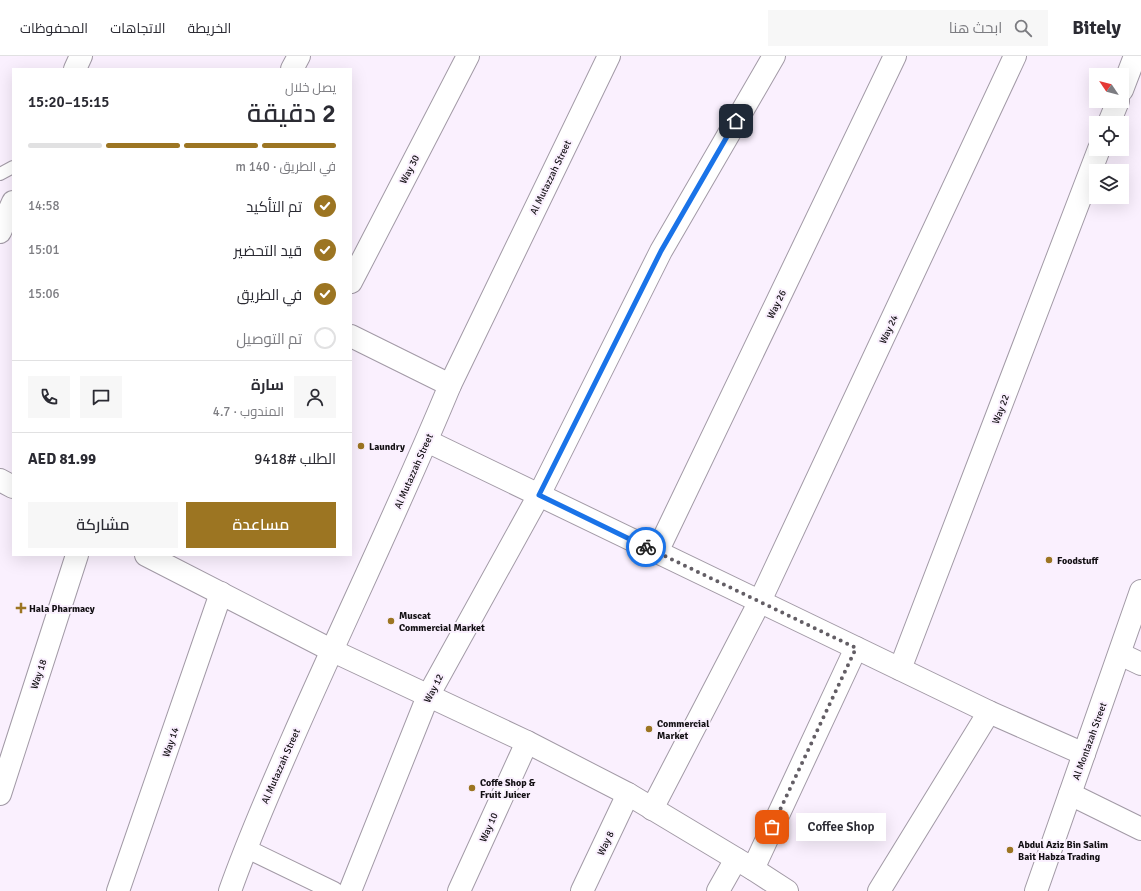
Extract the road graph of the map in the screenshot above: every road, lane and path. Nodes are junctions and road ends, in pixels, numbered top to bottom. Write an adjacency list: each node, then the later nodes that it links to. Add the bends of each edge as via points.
1 (81, 56): 9 (street)
2 (299, 56): 10 (street)
3 (468, 56): 17 (street, Way 30)
4 (609, 56): 19 (street, Al Mutazzah Street)
5 (774, 56): 23 (street, Way 12, via 661,251)
6 (895, 56): 24 (street, Way 26)
7 (1016, 56): 29 (street, Way 24)
8 (1135, 56): 11 (street)
9 (75, 68)
10 (293, 68)
11 (1129, 72)
12 (1097, 156): 34 (street, Way 22)
13 (12, 168): 14 (lane)
14 (0, 174)
15 (12, 204): 16 (street)
16 (0, 232)
17 (352, 280)
18 (352, 336): 19 (street)
19 (450, 385): 20 (street, Al Mutazzah Street)
20 (427, 441): 23 (street); 31 (street, Al Mutazzah Street)
21 (0, 480): 22 (street)
22 (12, 486)
23 (539, 495): 24 (street); 35 (street, Way 12)
24 (657, 552): 29 (street)
25 (77, 556): 39 (street, Way 18)
26 (148, 556): 28 (street)
27 (1141, 591): 32 (street, Al Montazah Street)
28 (221, 593): 31 (street); 46 (street, Way 14)
29 (760, 602): 30 (street); 42 (street, Way 24)
30 (856, 648): 34 (street); 45 (street)
31 (331, 650): 35 (street); 44 (street, Al Mutazzah Street)
32 (1120, 654): 33 (street); 38 (street, Al Montazah Street)
33 (1141, 664)
34 (900, 669): 36 (street)
35 (428, 696): 37 (street); 49 (street, Way 12)
36 (989, 712): 38 (street); 54 (street)
37 (527, 742): 40 (street); 50 (street, Way 10)
38 (1084, 754): 41 (street, Al Montazah Street)
39 (0, 794)
40 (628, 794): 42 (street); 51 (street, Way 8)
41 (1070, 794): 43 (street); 55 (street, Al Montazah Street)
42 (652, 809): 45 (street)
43 (1141, 829)
44 (245, 848): 47 (street, Al Mutazzah Street); 48 (street)
45 (745, 864): 52 (street); 53 (street)
46 (118, 891)
47 (230, 891)
48 (334, 891)
49 (350, 891)
50 (460, 891)
51 (582, 891)
52 (718, 891)
53 (787, 891)
54 (879, 891)
55 (1036, 891)

